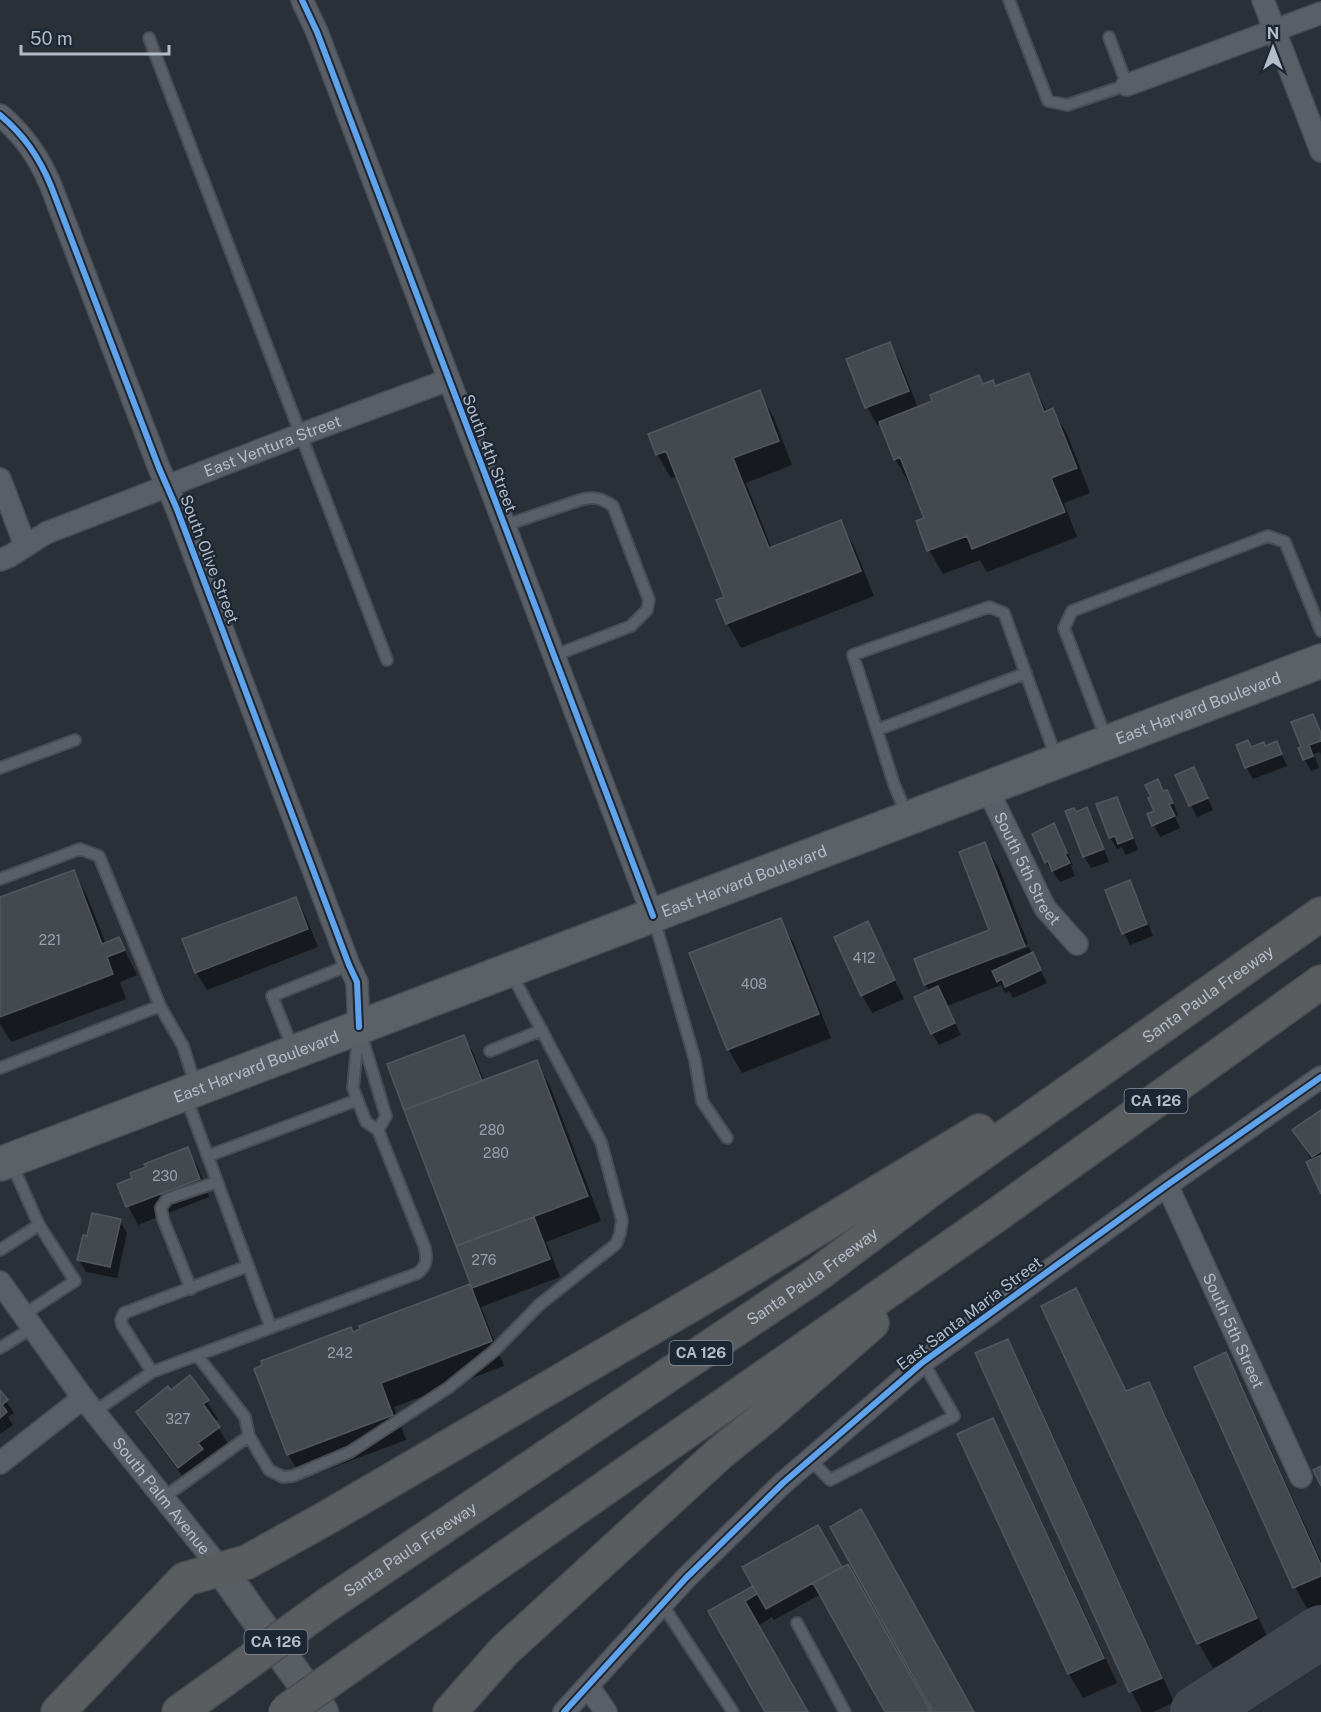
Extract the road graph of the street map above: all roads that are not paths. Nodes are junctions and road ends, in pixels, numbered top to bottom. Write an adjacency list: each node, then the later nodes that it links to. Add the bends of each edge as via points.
1 (302, 0): 11 (street, South 4th Street)
2 (1009, 0): 8 (lane, via 1048,101 1067,105)
3 (1263, 0): 5 (street)
4 (1321, 13): 5 (street)
5 (1275, 30): 8 (street); 10 (street)
6 (1109, 37): 8 (lane)
7 (149, 38): 12 (lane)
8 (1127, 85)
9 (0, 115): 14 (street, South Olive Street, via 18,129 43,166)
10 (1321, 151)
11 (448, 380): 12 (street, East Ventura Street); 15 (street, South 4th Street)
12 (302, 434): 14 (street, East Ventura Street); 20 (lane)
13 (0, 479): 16 (street)
14 (167, 487): 16 (street, East Ventura Street, via 46,533); 34 (street, South Olive Street)
15 (503, 526): 19 (street, South 4th Street); 19 (lane, via 591,497 602,499 613,506 649,600 647,610 631,626)
16 (25, 545): 17 (street, East Ventura Street)
17 (0, 560)
18 (1321, 631): 25 (lane, via 1285,542 1268,536 1072,611 1064,628)
19 (552, 656): 32 (street, South 4th Street)
20 (387, 660)
21 (1321, 661): 25 (main road, East Harvard Boulevard)
22 (1026, 673): 23 (lane); 23 (lane, via 1004,613 989,607 869,648 853,655); 26 (lane)
23 (877, 730): 29 (lane)
24 (75, 740): 27 (lane)
25 (1108, 742): 26 (main road, East Harvard Boulevard)
26 (1058, 761): 28 (main road, East Harvard Boulevard)
27 (0, 768)
28 (987, 788): 29 (main road, East Harvard Boulevard); 33 (street, South 5th Street, via 1045,908)
29 (908, 819): 32 (main road, East Harvard Boulevard)
30 (0, 879): 37 (lane, via 80,849 99,856)
31 (1321, 914): 45 (highway, Santa Paula Freeway / CA 126)
32 (653, 916): 35 (main road, East Harvard Boulevard); 48 (lane, via 695,1060 702,1101)
33 (1077, 944)
34 (349, 965): 38 (street, South Olive Street, via 357,982); 40 (lane, via 272,996)
35 (509, 970): 38 (main road, East Harvard Boulevard); 39 (lane)
36 (1321, 982): 53 (highway, CA 126)
37 (160, 1006): 42 (lane); 44 (lane, via 183,1046)
38 (359, 1027): 40 (main road, East Harvard Boulevard); 46 (lane, via 353,1088); 47 (lane, via 386,1116)
39 (542, 1030): 41 (lane); 66 (lane, via 601,1142 622,1220 616,1245 539,1305 494,1351 448,1388 350,1452 283,1477 268,1470)
40 (294, 1052): 44 (main road, East Harvard Boulevard)
41 (490, 1052)
42 (0, 1068)
43 (1321, 1077): 52 (street, East Santa Maria Street)
44 (190, 1091): 49 (lane); 50 (main road, East Harvard Boulevard)
45 (1068, 1092): 71 (highway, via 1003,1116 339,1511 247,1562); 76 (highway, Santa Paula Freeway / CA 126, bridge, via 818,1274 327,1605)
46 (357, 1100): 47 (lane, via 366,1122); 49 (lane)
47 (378, 1130): 60 (lane, via 425,1248 425,1267 418,1273)
48 (727, 1138)
49 (208, 1156): 51 (lane)
50 (5, 1162): 54 (lane)
51 (217, 1182): 56 (lane); 58 (lane, via 167,1199 161,1208)
52 (1167, 1185): 63 (street, East Santa Maria Street); 69 (street, South 5th Street)
53 (991, 1219): 77 (highway, CA 126, bridge); 79 (highway, via 720,1453 504,1651)
54 (39, 1225): 55 (lane); 59 (lane, via 75,1281)
55 (0, 1250)
56 (248, 1266): 58 (lane); 60 (lane)
57 (0, 1282): 59 (street, South Palm Avenue)
58 (190, 1288): 64 (lane, via 124,1313 122,1325)
59 (27, 1322): 61 (lane); 65 (street, South Palm Avenue)
60 (271, 1328): 62 (lane)
61 (0, 1348)
62 (197, 1355): 64 (lane); 66 (lane, via 245,1417)
63 (923, 1362): 67 (street, East Santa Maria Street); 67 (lane, via 954,1416 830,1480)
64 (152, 1372): 65 (lane)
65 (89, 1405): 68 (street); 70 (street, South Palm Avenue)
66 (249, 1436): 70 (lane)
67 (810, 1459): 72 (street, East Santa Maria Street)
68 (0, 1463)
69 (1301, 1477)
70 (163, 1498): 71 (street, South Palm Avenue)
71 (220, 1568): 75 (highway, via 185,1579); 78 (street, South Palm Avenue)
72 (662, 1604): 74 (street, East Santa Maria Street); 82 (lane)
73 (797, 1623): 83 (lane)
74 (588, 1686): 80 (street, East Santa Maria Street); 81 (street)
75 (58, 1712)
76 (179, 1712)
77 (285, 1712)
78 (324, 1712)
79 (450, 1712)
80 (564, 1712)
81 (606, 1712)
82 (733, 1712)
83 (845, 1712)

